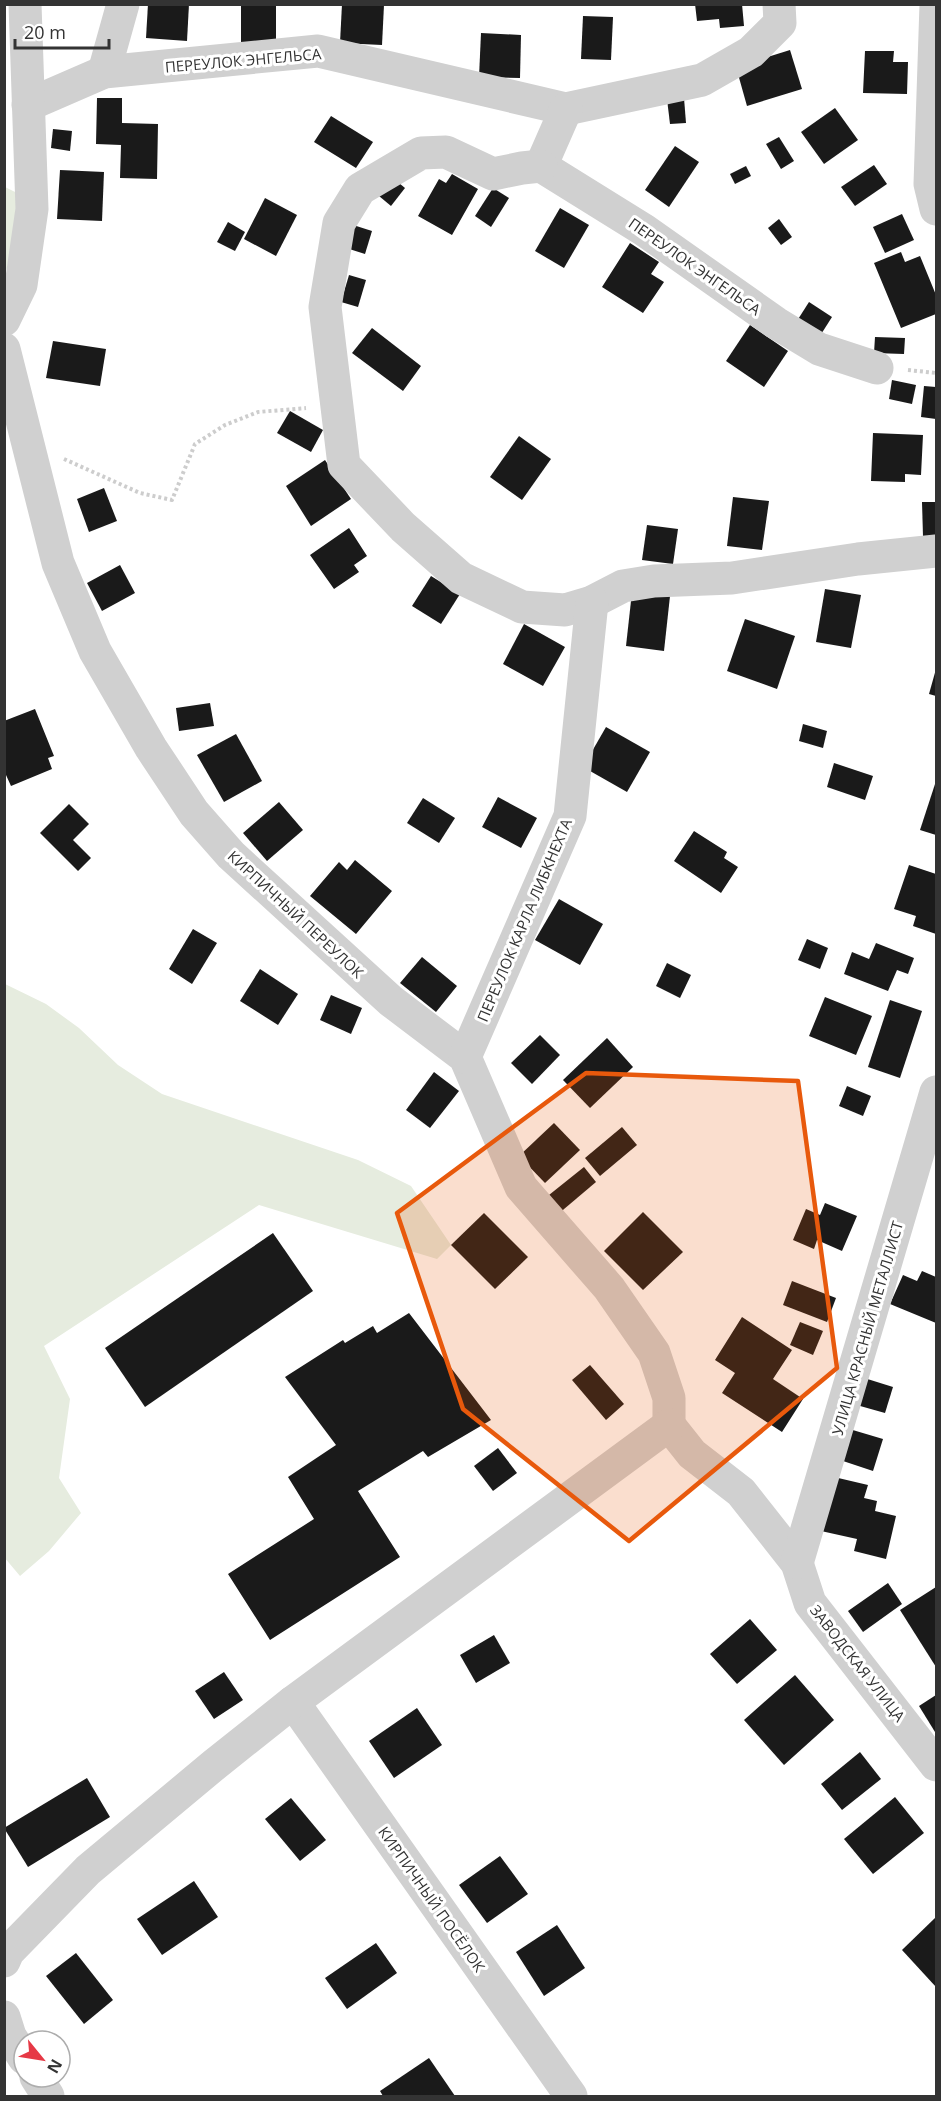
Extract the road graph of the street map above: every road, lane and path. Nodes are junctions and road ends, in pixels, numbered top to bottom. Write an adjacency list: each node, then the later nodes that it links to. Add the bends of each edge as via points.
1 (25, 4): 6 (street)
2 (123, 4): 5 (street)
3 (936, 4): 9 (street, via 930,184)
4 (780, 14): 7 (street, ПЕРЕУЛОК ЭНГЕЛЬСА, via 751,52 702,80)
5 (104, 72): 6 (street, ПЕРЕУЛОК ЭНГЕЛЬСА); 7 (street, ПЕРЕУЛОК ЭНГЕЛЬСА, via 318,51)
6 (28, 105): 10 (street, via 32,209 21,285)
7 (566, 109): 8 (street)
8 (541, 166): 12 (street, ПЕРЕУЛОК ЭНГЕЛЬСА, via 644,230 819,349); 13 (street, via 493,174 446,152 421,153 360,189 339,223 325,307)
9 (936, 209)
10 (4, 320)
11 (4, 349): 14 (street, КИРПИЧНЫЙ ПЕРЕУЛОК)
12 (877, 368)
13 (336, 405): 14 (path, via 258,412 225,425 195,444 172,500 140,493); 16 (street, via 344,465 403,527 461,578 522,607 565,610)
14 (29, 448): 17 (street, КИРПИЧНЫЙ ПЕРЕУЛОК, via 58,563 95,651 194,813 231,855 391,1001)
15 (936, 551): 16 (street, via 732,578 654,581 623,586)
16 (592, 602): 17 (street, ПЕРЕУЛОК КАРЛА ЛИБКНЕХТА, via 570,816)
17 (465, 1057): 19 (street, КИРПИЧНЫЙ ПЕРЕУЛОК, via 520,1187 609,1288 654,1353 669,1398)
18 (936, 1092): 20 (street, УЛИЦА КРАСНЫЙ МЕТАЛЛИСТ)
19 (669, 1425): 20 (street, ЗАВОДСКАЯ УЛИЦА, via 692,1454 741,1492); 21 (street)
20 (797, 1563): 22 (street, ЗАВОДСКАЯ УЛИЦА, via 810,1603)
21 (293, 1702): 23 (street, via 88,1870 8,1952); 26 (street, КИРПИЧНЫЙ ПОСЁЛОК)
22 (936, 1765)
23 (4, 1961)
24 (4, 2017): 25 (street)
25 (12, 2039)
26 (571, 2097)

